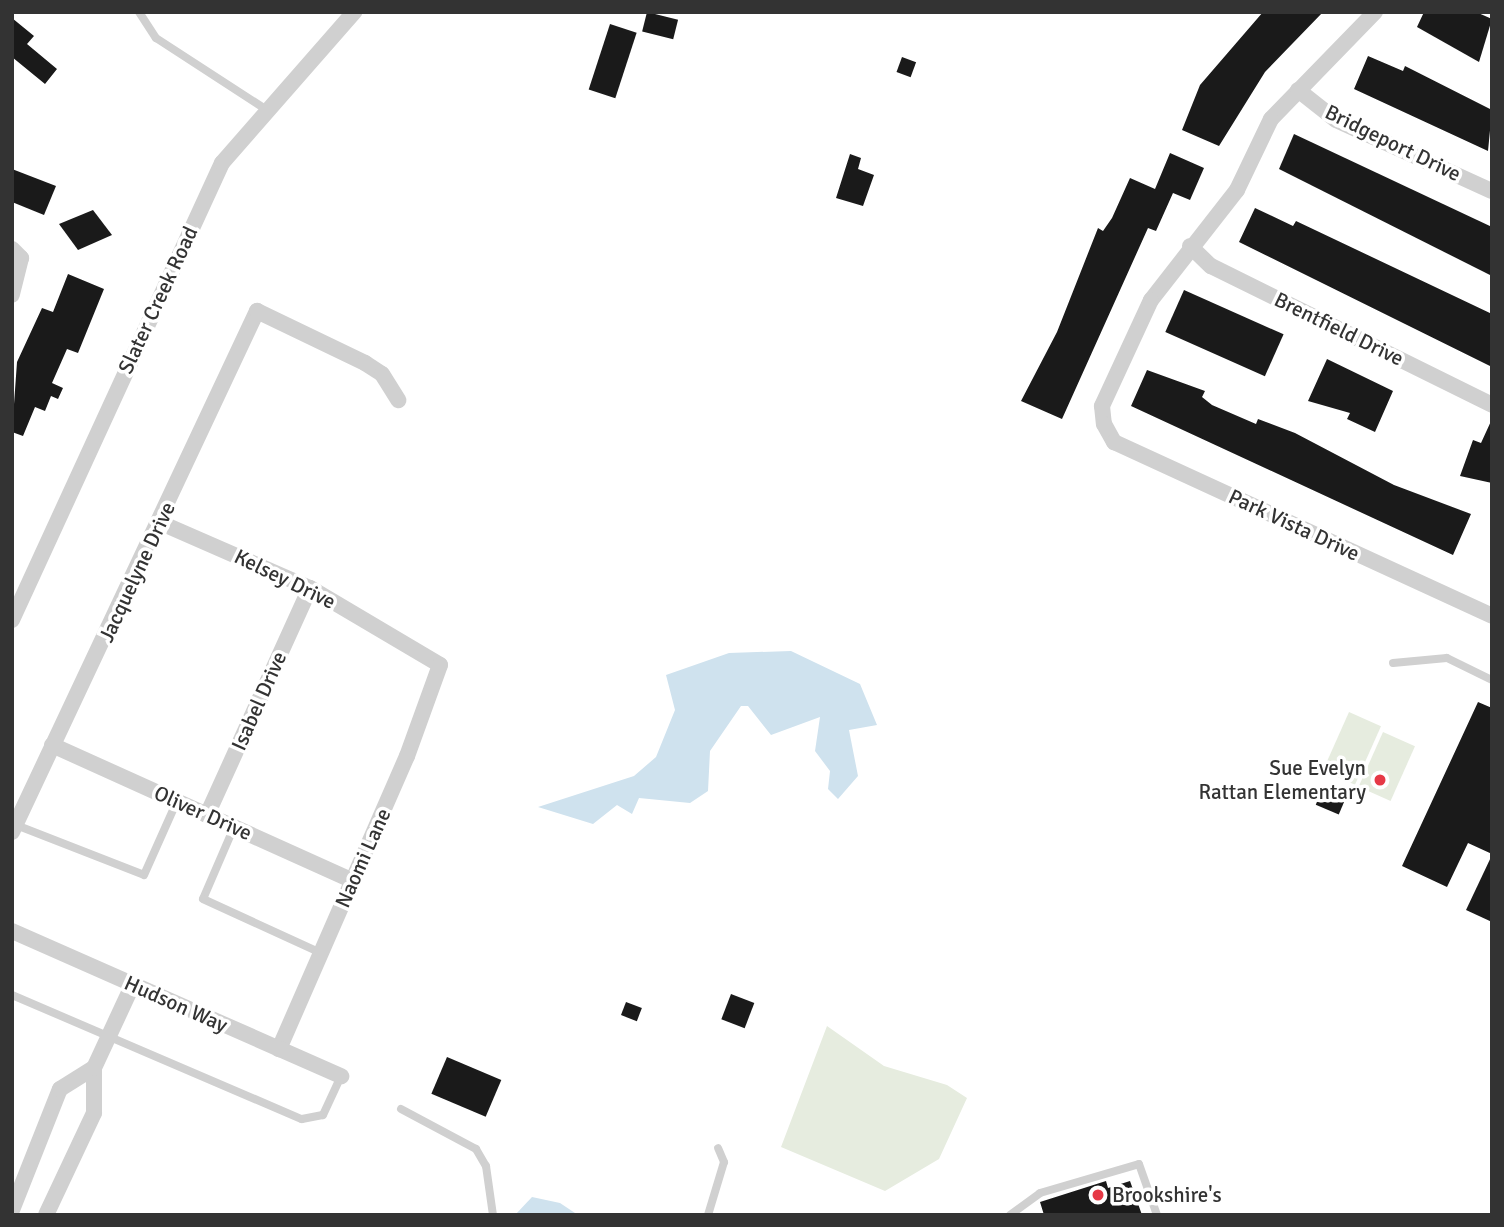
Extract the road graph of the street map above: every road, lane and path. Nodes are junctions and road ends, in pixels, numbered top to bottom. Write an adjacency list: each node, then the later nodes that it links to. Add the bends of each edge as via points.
1 (139, 12): 5 (lane, via 156,38)
2 (354, 12): 5 (street, Slater Creek Road)
3 (1375, 12): 4 (street)
4 (1297, 90): 6 (street, Bridgeport Drive, via 1336,120); 7 (street, via 1271,119 1237,190)
5 (267, 110): 15 (street, Slater Creek Road, via 216,176)
6 (1492, 191)
7 (1190, 246): 11 (street, Brentfield Drive, via 1211,266); 14 (street, Park Vista Drive, via 1151,300 1102,406 1104,424 1114,442)
8 (17, 253): 9 (street)
9 (12, 295)
10 (398, 400): 12 (street, Jacquelyne Drive, via 382,374 365,363 257,311 185,456)
11 (1492, 405)
12 (161, 523): 13 (street, Kelsey Drive); 19 (street, Jacquelyne Drive)
13 (310, 588): 17 (street, Kelsey Drive); 21 (street, Isabel Drive)
14 (1492, 616)
15 (12, 620)
16 (1393, 663): 18 (lane, via 1447,658)
17 (440, 665): 24 (street, Naomi Lane)
18 (1492, 680)
19 (52, 745): 20 (street, Oliver Drive); 23 (street, Jacquelyne Drive)
20 (177, 801): 21 (street, Oliver Drive); 23 (lane, via 144,875)
21 (207, 815): 22 (street, Oliver Drive)
22 (234, 827): 24 (street, Oliver Drive); 26 (lane, via 203,899)
23 (14, 828)
24 (353, 881): 26 (street, Naomi Lane)
25 (12, 930): 27 (street, Hudson Way)
26 (321, 953): 30 (street, Naomi Lane)
27 (132, 984): 29 (street); 30 (street, Hudson Way)
28 (12, 995): 29 (lane)
29 (107, 1041): 31 (street); 32 (lane, via 302,1119 323,1115)
30 (279, 1049): 32 (street, Hudson Way)
31 (94, 1068): 35 (street, via 60,1089); 36 (street, via 94,1113)
32 (341, 1076)
33 (401, 1109): 37 (lane, via 476,1149 486,1166)
34 (718, 1148): 38 (lane, via 724,1162)
35 (12, 1210)
36 (46, 1215)
37 (493, 1215)
38 (708, 1215)
39 (1010, 1215): 40 (lane, via 1040,1194 1139,1164)
40 (1157, 1215)

